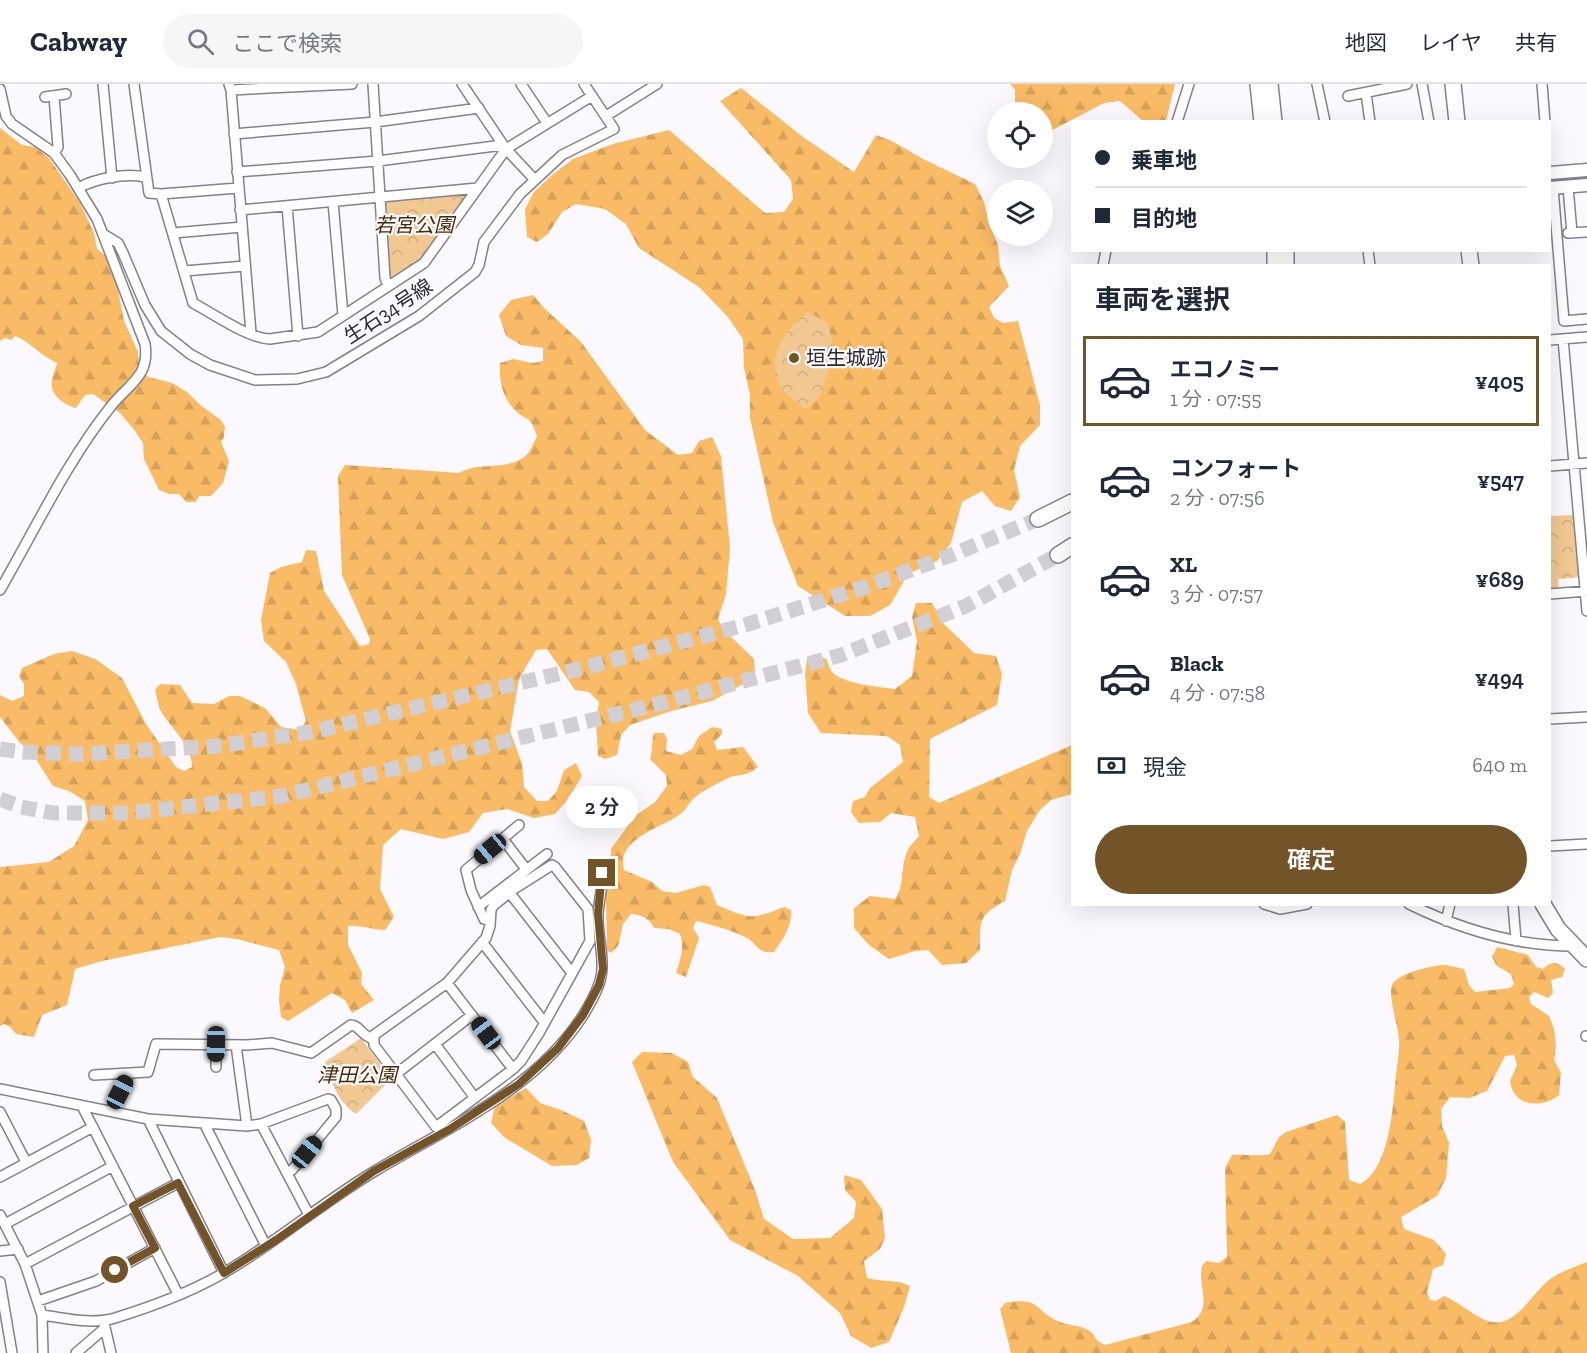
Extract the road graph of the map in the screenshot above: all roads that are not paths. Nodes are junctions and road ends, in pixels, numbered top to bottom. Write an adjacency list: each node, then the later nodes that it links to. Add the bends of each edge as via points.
1 (103, 84): 44 (street)
2 (134, 84): 43 (street)
3 (352, 84): 17 (street)
4 (373, 84): 34 (street)
5 (462, 84): 24 (street)
6 (521, 84): 35 (street)
7 (584, 84): 22 (street)
8 (657, 84): 25 (street)
9 (1189, 84): 26 (street)
10 (1258, 84): 27 (main road)
11 (1270, 84): 28 (main road)
12 (1317, 84): 29 (street)
13 (1407, 84): 19 (street)
14 (1422, 84): 31 (street)
15 (1453, 84): 32 (main road)
16 (1542, 84): 33 (street)
17 (230, 87): 36 (street)
18 (0, 89): 20 (street)
19 (1366, 93): 23 (street); 30 (street)
20 (0, 94): 38 (street, via 12,124)
21 (66, 94): 38 (street, via 50,97 58,147)
22 (592, 96): 25 (street); 35 (street)
23 (1348, 96)
24 (478, 108): 34 (street); 37 (street)
25 (606, 116): 45 (street, 生石34号線, via 614,129 562,155)
26 (1178, 120)
27 (1262, 120)
28 (1274, 120)
29 (1325, 120)
30 (1370, 120)
31 (1429, 120)
32 (1457, 120)
33 (1545, 120)
34 (375, 122): 36 (street); 39 (street)
35 (548, 123): 37 (street)
36 (234, 134): 42 (street)
37 (505, 147): 39 (street); 45 (street); 50 (street)
38 (54, 153): 48 (street)
39 (378, 160): 42 (street); 53 (street)
40 (1551, 170): 41 (street)
41 (1587, 170)
42 (237, 172): 49 (street)
43 (145, 177): 44 (street); 52 (street, via 149,194)
44 (112, 178): 48 (street)
45 (535, 180): 62 (street, 生石34号線, via 484,242 479,266 468,278 419,316 326,372 297,379 255,380 190,354 160,331 118,243)
46 (1587, 185): 47 (street)
47 (1568, 187): 51 (street); 60 (street)
48 (78, 188): 62 (street)
49 (238, 188): 52 (street); 56 (street)
50 (478, 188): 53 (street); 65 (street, via 428,260)
51 (1551, 188): 61 (street)
52 (161, 194): 59 (street)
53 (380, 198): 54 (street); 65 (street)
54 (333, 202): 55 (street); 66 (street)
55 (287, 206): 56 (street); 69 (street)
56 (240, 210): 57 (street)
57 (242, 227): 59 (street); 63 (street)
58 (1587, 232): 60 (street)
59 (173, 233): 64 (street)
60 (1572, 233): 61 (street)
61 (1557, 234): 67 (street, via 1564,321)
62 (105, 235): 81 (street, via 145,344 146,362 138,377 94,427)
63 (245, 266): 64 (street); 68 (street)
64 (184, 271): 68 (street, via 194,303)
65 (388, 286): 66 (street)
66 (343, 315): 69 (street, via 318,332)
67 (1587, 319)
68 (251, 333): 69 (street, via 262,339)
69 (298, 336)
70 (1587, 337): 71 (street)
71 (1563, 339): 72 (street); 73 (street)
72 (1551, 340)
73 (1574, 464): 74 (street); 75 (street); 78 (street)
74 (1587, 464)
75 (1551, 466)
76 (1071, 502): 77 (main road)
77 (1038, 519)
78 (1584, 536): 82 (street)
79 (1071, 547): 80 (main road)
80 (1058, 555)
81 (0, 590)
82 (1586, 591): 83 (street); 84 (street)
83 (1551, 594)
84 (1587, 611)
85 (1587, 717): 86 (street)
86 (1551, 719)
87 (519, 825): 88 (street)
88 (503, 839): 92 (street); 101 (street, via 466,870)
89 (1587, 844): 90 (street)
90 (1551, 846)
91 (547, 854): 92 (street)
92 (526, 869): 101 (street)
93 (602, 873): 131 (street, via 598,914 603,969 583,1015 558,1048 519,1084)
94 (509, 892): 102 (street, via 491,910); 108 (street); 108 (street, via 552,866 588,909 590,941)
95 (1270, 906): 96 (street, via 1280,909)
96 (1296, 906)
97 (1412, 906): 103 (street)
98 (1450, 906): 103 (street)
99 (1514, 906): 104 (street)
100 (1544, 906): 106 (main road)
101 (478, 907): 102 (street, via 484,919)
102 (490, 921): 105 (street)
103 (1446, 921): 104 (street)
104 (1516, 941): 106 (street)
105 (482, 942): 109 (street); 111 (street)
106 (1573, 946): 107 (main road)
107 (1587, 960)
108 (572, 973): 111 (street)
109 (447, 983): 110 (street); 112 (street)
110 (472, 1015): 114 (street); 117 (street)
111 (544, 1022): 117 (street)
112 (373, 1039): 115 (street, via 363,1036 351,1024 311,1053 272,1043); 119 (street)
113 (216, 1044): 115 (street); 116 (street); 118 (street, via 156,1044 148,1072)
114 (435, 1044): 119 (street); 122 (street)
115 (236, 1045): 129 (street)
116 (216, 1067)
117 (513, 1069): 122 (street)
118 (130, 1073): 120 (street); 124 (street)
119 (396, 1074): 131 (street)
120 (94, 1076)
121 (0, 1089): 123 (street)
122 (475, 1098): 131 (street)
123 (82, 1106): 124 (street); 130 (street)
124 (111, 1111): 126 (street)
125 (0, 1112): 132 (street)
126 (148, 1119): 127 (street); 136 (street)
127 (204, 1123): 129 (street); 140 (street)
128 (261, 1124): 129 (street); 134 (street); 134 (street, via 328,1099 336,1109 336,1117)
129 (247, 1126)
130 (93, 1127): 132 (street); 133 (street)
131 (437, 1131): 138 (street)
132 (26, 1162): 135 (street)
133 (113, 1166): 137 (street); 139 (street)
134 (287, 1173): 138 (street)
135 (0, 1177)
136 (178, 1183): 137 (street); 145 (street)
137 (133, 1206): 141 (street); 144 (street)
138 (309, 1215): 140 (street)
139 (3, 1219): 142 (street)
140 (266, 1246): 145 (street)
141 (155, 1248): 148 (street); 149 (street, via 96,1281)
142 (18, 1249): 143 (street); 144 (street)
143 (0, 1251)
144 (25, 1264): 149 (street)
145 (224, 1273): 148 (street)
146 (0, 1282): 147 (street)
147 (1, 1294): 152 (street)
148 (178, 1294): 151 (street)
149 (38, 1301): 150 (street)
150 (42, 1315): 151 (street); 153 (street)
151 (104, 1324): 154 (street); 155 (street)
152 (12, 1353)
153 (43, 1353)
154 (76, 1353)
155 (111, 1353)

